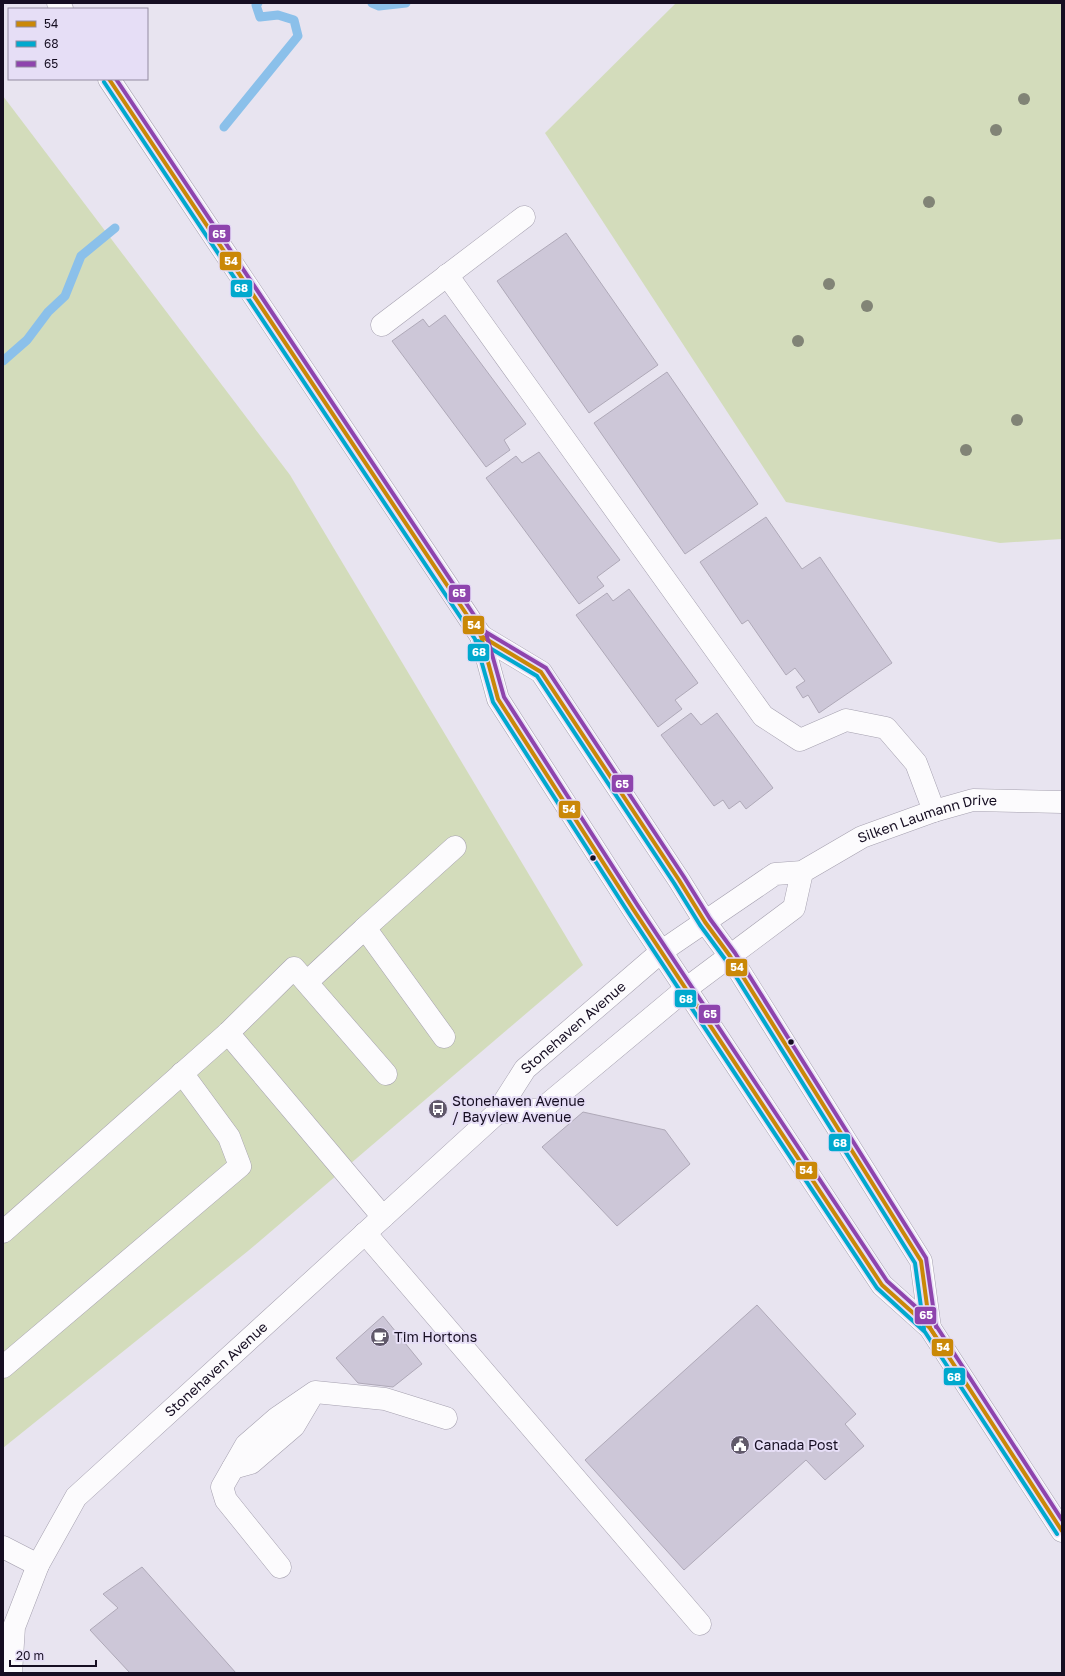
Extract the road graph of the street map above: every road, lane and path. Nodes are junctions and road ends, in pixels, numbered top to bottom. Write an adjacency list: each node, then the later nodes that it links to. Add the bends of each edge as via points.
1 (110, 80): 5 (main road)
2 (524, 217): 3 (main road)
3 (447, 275): 4 (main road); 7 (main road, via 763,716 800,740 846,720 886,728 916,763)
4 (382, 325)
5 (481, 636): 10 (main road, via 541,672); 12 (main road, via 498,699)
6 (1062, 802): 7 (main road, Silken Laumann Drive, via 973,800)
7 (934, 811): 9 (main road, Silken Laumann Drive, via 862,837)
8 (456, 847): 11 (main road)
9 (802, 872): 10 (main road, Silken Laumann Drive, via 775,874); 13 (main road, via 794,908)
10 (705, 922): 12 (main road, Silken Laumann Drive); 13 (main road)
11 (365, 928): 14 (main road); 17 (main road)
12 (662, 952): 15 (main road); 20 (main road, Stonehaven Avenue, via 525,1069)
13 (730, 956): 15 (main road); 24 (main road, via 921,1260)
14 (307, 982): 16 (main road, via 294,968); 19 (main road)
15 (687, 988): 20 (main road, via 542,1109); 24 (main road, via 882,1285)
16 (228, 1033): 18 (main road); 21 (main road)
17 (444, 1037)
18 (182, 1073): 22 (main road); 25 (main road, via 229,1138 240,1166)
19 (386, 1074)
20 (497, 1113): 21 (main road, Stonehaven Avenue)
21 (383, 1217): 23 (main road, Stonehaven Avenue)
22 (3, 1232)
23 (365, 1233): 29 (main road, Stonehaven Avenue, via 76,1497); 31 (main road)
24 (930, 1328): 27 (main road)
25 (3, 1367)
26 (446, 1418): 30 (main road, via 385,1399 315,1392 294,1426 251,1463 233,1468 222,1488 226,1500)
27 (1062, 1531)
28 (3, 1547): 29 (main road)
29 (38, 1565): 32 (main road, Stonehaven Avenue, via 14,1627)
30 (280, 1567)
31 (700, 1624)
32 (11, 1673)

